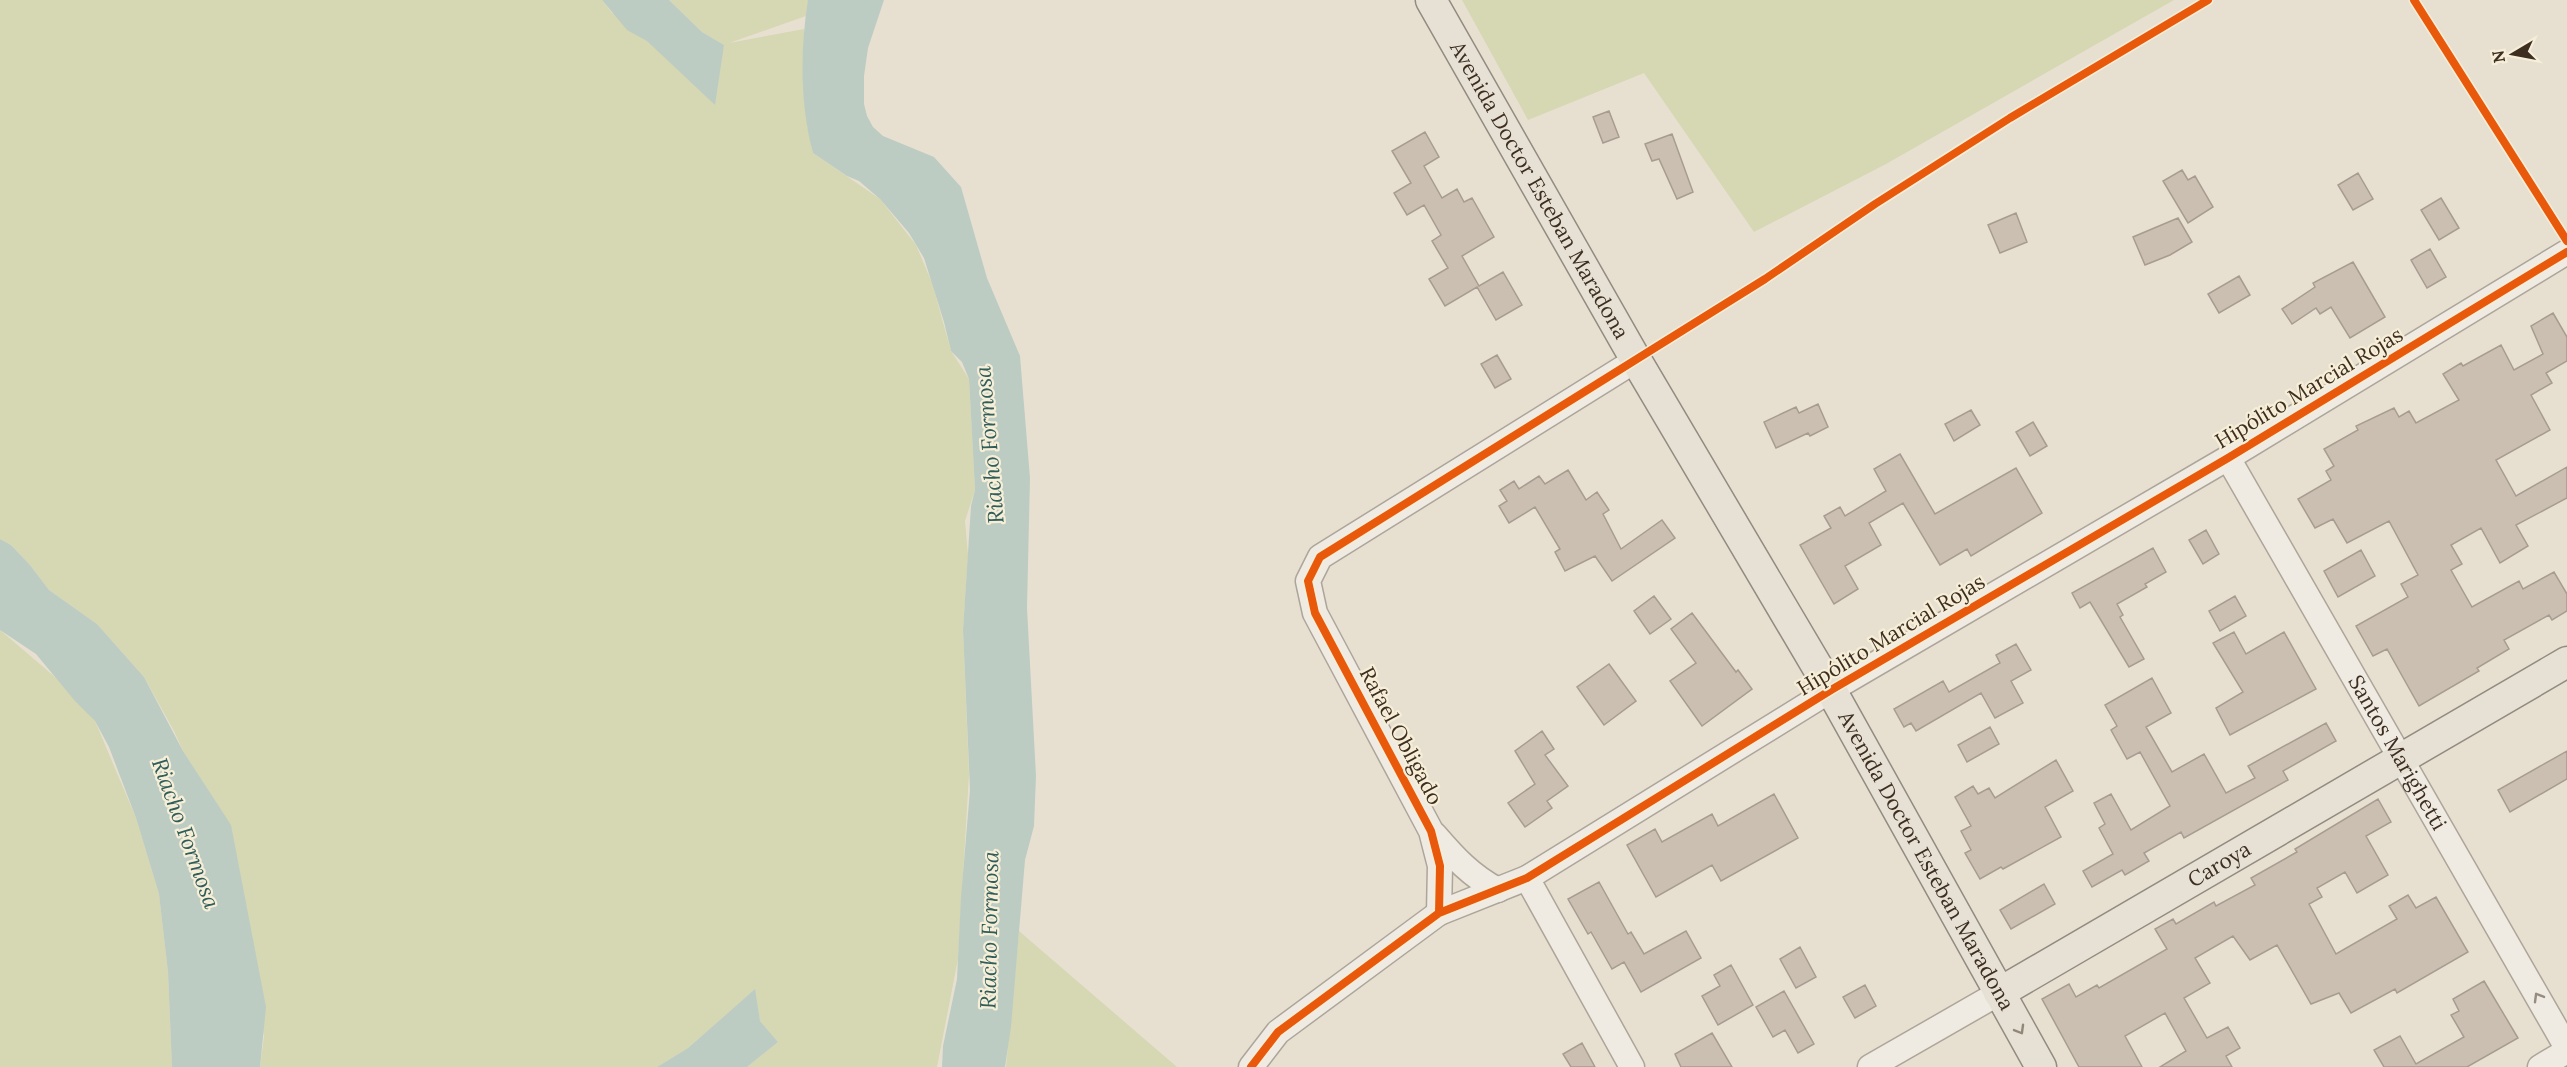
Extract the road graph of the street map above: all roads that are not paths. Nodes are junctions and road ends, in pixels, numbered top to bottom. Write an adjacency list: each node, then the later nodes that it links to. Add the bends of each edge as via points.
1 (1431, 0): 3 (main road, Avenida Doctor Esteban Maradona)
2 (2567, 252): 4 (street, Hipólito Marcial Rojas)
3 (1636, 360): 6 (main road, Avenida Doctor Esteban Maradona); 8 (street, Rafael Obligado, via 1320,557 1308,581 1315,613)
4 (2228, 458): 6 (street, Hipólito Marcial Rojas); 7 (street, Santos Marighetti)
5 (2567, 662): 7 (main road, Caroya)
6 (1831, 690): 9 (street, Hipólito Marcial Rojas); 12 (main road, Avenida Doctor Esteban Maradona)
7 (2400, 758): 12 (main road, Caroya); 13 (street, Santos Marighetti, one-way to 7)
8 (1431, 831): 10 (street, via 1462,866); 11 (street, Rafael Obligado, via 1440,866)
9 (1527, 878): 10 (street, Hipólito Marcial Rojas); 15 (street)
10 (1498, 890): 11 (street, Hipólito Marcial Rojas)
11 (1439, 913): 14 (street, Hipólito Marcial Rojas, via 1278,1032)
12 (1999, 993): 16 (street, Caroya); 17 (main road, Avenida Doctor Esteban Maradona, one-way to 17)
13 (2567, 1050): 18 (street)
14 (1251, 1067)
15 (1632, 1067)
16 (1870, 1067)
17 (2041, 1067)
18 (2540, 1067)

